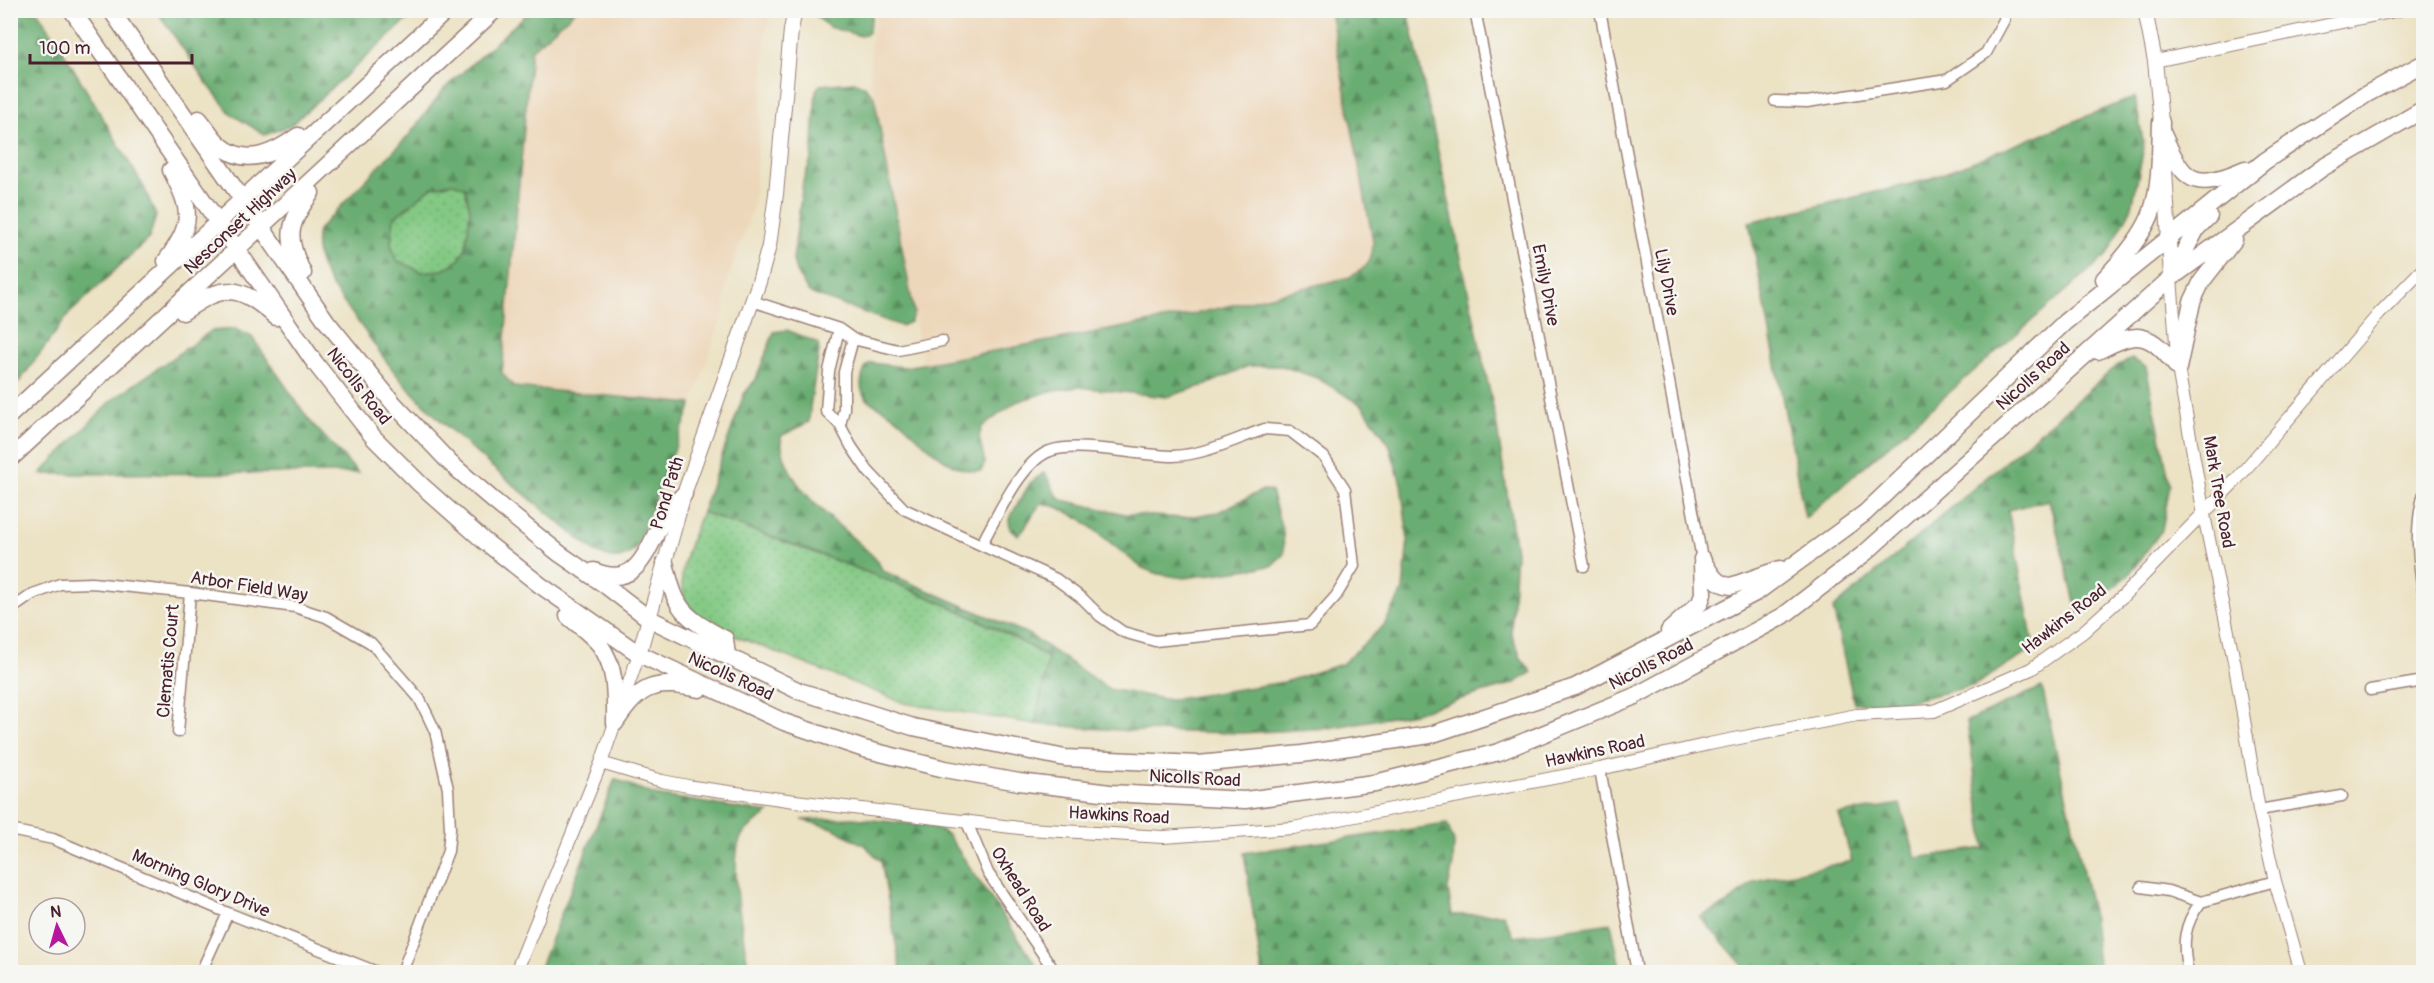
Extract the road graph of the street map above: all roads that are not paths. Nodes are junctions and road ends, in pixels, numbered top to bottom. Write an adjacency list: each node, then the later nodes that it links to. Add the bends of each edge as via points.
1 (72, 10): 18 (highway, Nicolls Road)
2 (111, 10): 13 (highway, Nicolls Road)
3 (447, 10): 14 (highway, Nesconset Highway)
4 (495, 10): 20 (highway, Nesconset Highway)
5 (795, 10): 31 (main road, Pond Path, via 772,229)
6 (1475, 10): 54 (street, Emily Drive)
7 (1600, 10): 51 (street, Lily Drive)
8 (2005, 10): 16 (street, via 2004,20 1986,53 1947,80 1807,102)
9 (2145, 10): 11 (main road, Mark Tree Road)
10 (2400, 10): 11 (street)
11 (2155, 61): 19 (main road, Mark Tree Road)
12 (2424, 63): 15 (highway, Nicolls Road)
13 (157, 78): 14 (highway, via 221,146 250,157 267,155 285,146); 22 (highway, Nicolls Road)
14 (373, 79): 22 (highway, Nesconset Highway)
15 (2365, 95): 21 (highway, Nicolls Road); 29 (highway, via 2211,214 2197,228)
16 (1775, 101)
17 (2424, 109): 23 (highway, Nicolls Road, via 2322,168)
18 (147, 120): 24 (highway, Nicolls Road); 30 (highway, via 183,194 187,215 180,241)
19 (2162, 126): 21 (highway, via 2180,168 2199,181 2221,180); 26 (main road, Mark Tree Road); 33 (highway, via 2152,211 2128,253)
20 (338, 157): 25 (highway, Nesconset Highway); 32 (highway, via 298,210 290,236 294,254)
21 (2265, 161): 26 (highway, Nicolls Road)
22 (242, 200): 24 (highway, Nesconset Highway); 25 (highway, Nicolls Road)
23 (2261, 212): 29 (highway, Nicolls Road); 40 (highway, via 2202,281 2192,302)
24 (218, 222): 27 (highway, Nicolls Road); 30 (highway, Nesconset Highway)
25 (262, 228): 27 (highway, Nesconset Highway); 32 (highway, Nicolls Road)
26 (2170, 237): 29 (main road, Mark Tree Road); 33 (highway, Nicolls Road)
27 (237, 251): 35 (highway, Nicolls Road); 38 (highway, Nesconset Highway)
28 (2424, 268): 48 (street, Hawkins Road, via 2379,314)
29 (2171, 278): 39 (highway, Nicolls Road); 40 (street, Mark Tree Road)
30 (145, 291): 43 (highway, Nesconset Highway)
31 (752, 301): 34 (street); 47 (main road, Pond Path)
32 (327, 322): 50 (highway, Nicolls Road, via 373,380 444,456)
33 (2065, 322): 52 (highway, Nicolls Road, via 1865,513)
34 (839, 329): 36 (street); 42 (street)
35 (295, 333): 38 (highway, via 253,298 225,291 204,297); 55 (highway, Nicolls Road, via 345,402 396,460 462,523)
36 (853, 339): 37 (street, via 898,350); 41 (street, via 844,372)
37 (942, 340)
38 (129, 350): 45 (highway, Nesconset Highway)
39 (2078, 362): 40 (highway, via 2115,342 2139,336 2159,344); 65 (highway, Nicolls Road, via 1865,554 1783,616 1635,696 1499,752 1375,783 1245,800 1110,793 1019,782 945,769 864,748 784,722)
40 (2178, 368): 48 (street, Mark Tree Road)
41 (844, 398): 42 (street); 44 (street)
42 (827, 399): 44 (street, via 826,411)
43 (10, 415)
44 (840, 424): 49 (street, via 868,471 904,508)
45 (10, 459)
46 (2424, 493): 57 (street, via 2417,535)
47 (684, 494): 50 (highway, via 663,519 649,551 623,576 609,577); 53 (main road, Pond Path)
48 (2204, 515): 69 (street, Hawkins Road, via 2083,632 2031,669 1934,711 1857,715); 71 (street, Mark Tree Road)
49 (981, 545): 49 (street, via 1056,579 1123,632 1155,641 1310,625 1336,596 1354,566 1345,489 1324,457 1290,431 1265,429 1199,452 1174,456 1072,448 1050,451 1018,481)
50 (560, 554): 59 (highway, Nicolls Road)
51 (1702, 559): 52 (highway, via 1713,578 1724,586); 60 (highway, via 1704,586 1700,603)
52 (1797, 562): 60 (highway, Nicolls Road, via 1757,592)
53 (665, 563): 59 (main road, Pond Path); 62 (highway, via 678,606 703,628 725,639)
54 (1584, 566)
55 (540, 585): 61 (highway, Nicolls Road); 66 (highway, via 600,645 606,656 616,682)
56 (190, 592): 58 (street, Arbor Field Way, via 92,583 60,585 33,594); 67 (street, Clematis Court); 80 (street, Arbor Field Way, via 276,603 326,616 371,643 419,698 435,731 446,773 450,829 448,851)
57 (2424, 596)
58 (10, 610)
59 (648, 618): 61 (main road, Pond Path); 62 (highway, Nicolls Road)
60 (1654, 646): 62 (highway, Nicolls Road, via 1575,687 1430,735 1198,764 1065,758 913,727 798,691)
61 (639, 654): 65 (highway, Nicolls Road); 66 (street, Pond Path)
62 (727, 656)
63 (2424, 681): 64 (street)
64 (2370, 690)
65 (723, 694): 66 (highway, via 661,684 636,696)
66 (615, 723): 68 (street, Pond Path)
67 (178, 732)
68 (601, 763): 72 (street, Hawkins Road, via 693,788); 81 (street, Pond Path)
69 (1600, 769): 72 (street, Hawkins Road, via 1293,828 1162,837 1028,829); 83 (street)
70 (2342, 796): 71 (street)
71 (2259, 810): 74 (street, Mark Tree Road)
72 (966, 820): 82 (street, Oxhead Road, via 988,873)
73 (10, 830): 77 (street, Morning Glory Drive, via 53,839)
74 (2275, 880): 76 (street); 85 (street, Mark Tree Road)
75 (2141, 887): 76 (street)
76 (2201, 902): 84 (street, via 2183,939)
77 (228, 914): 78 (street); 79 (street, Morning Glory Drive)
78 (201, 972)
79 (377, 972)
80 (402, 972)
81 (516, 972)
82 (1055, 972)
83 (1637, 972)
84 (2188, 972)
85 (2301, 972)

